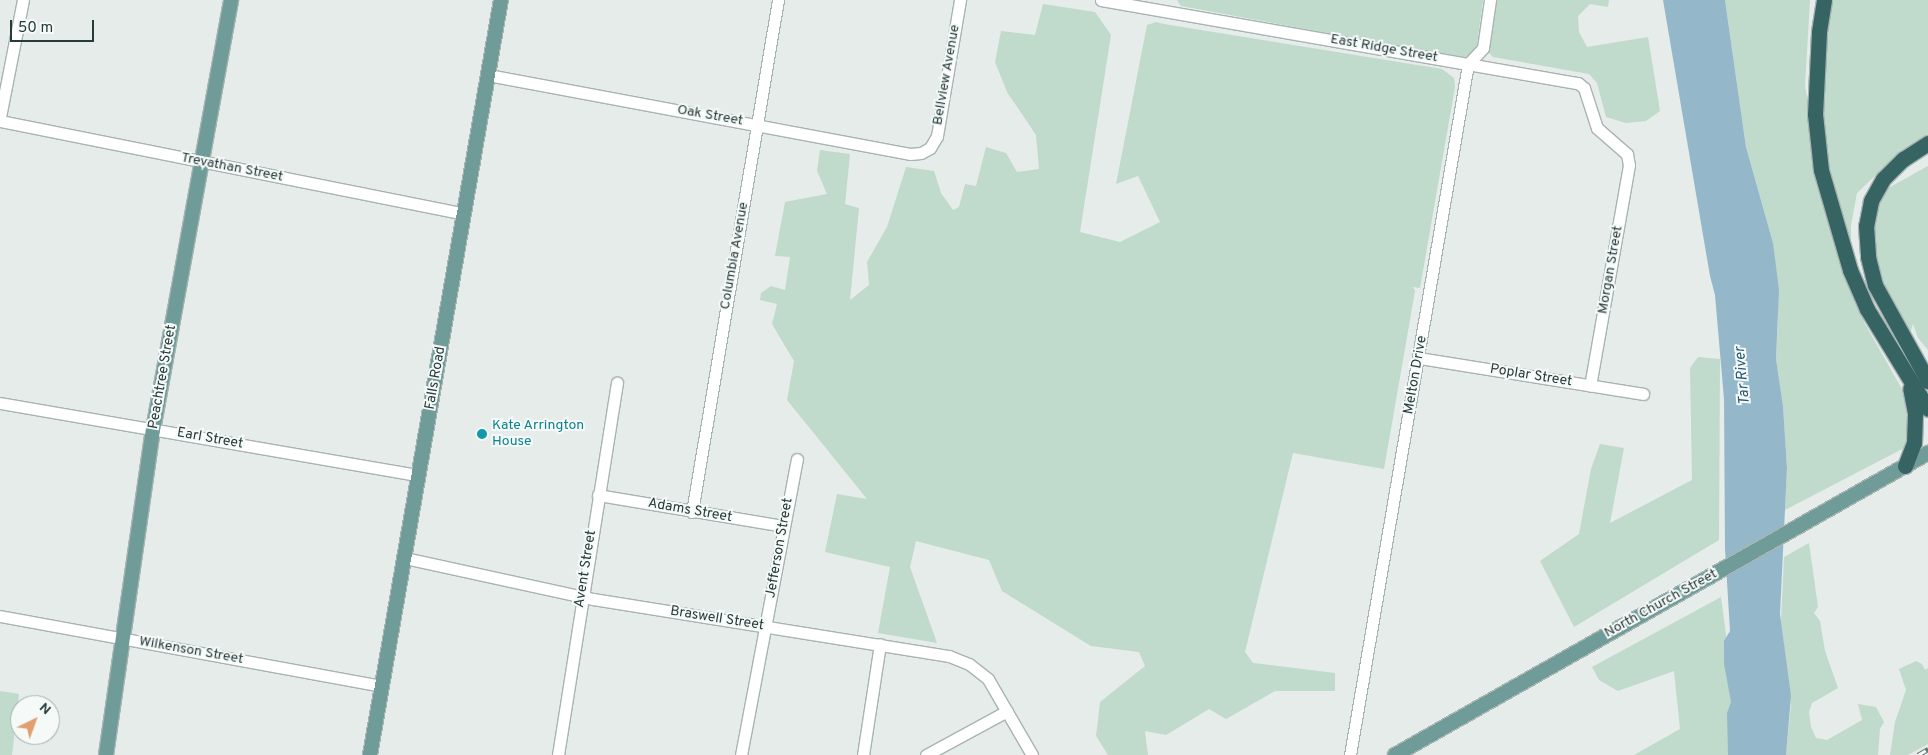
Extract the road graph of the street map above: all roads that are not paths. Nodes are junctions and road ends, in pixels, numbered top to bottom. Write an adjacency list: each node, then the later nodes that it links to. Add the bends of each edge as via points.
1 (23, 0): 11 (street)
2 (231, 0): 16 (main road, Peachtree Street)
3 (501, 0): 10 (main road, Falls Road)
4 (778, 0): 12 (street, Columbia Avenue)
5 (960, 0): 14 (street, Bellview Avenue, via 937,136)
6 (1101, 0): 9 (street, East Ridge Street)
7 (1490, 0): 9 (street, via 1484,48)
8 (1824, 0): 19 (highway, via 1815,114 1821,170 1850,270 1867,309)
9 (1468, 64): 15 (street, East Ridge Street, via 1578,83 1589,97 1597,128); 18 (street, Melton Drive)
10 (488, 75): 12 (street, Oak Street); 17 (main road, Falls Road)
11 (0, 119): 16 (street, Trevathan Street)
12 (757, 124): 14 (street, Oak Street, via 910,154); 32 (street, Columbia Avenue)
13 (1928, 143): 20 (highway, via 1903,159 1884,179 1871,201 1866,226 1868,257 1875,285)
14 (930, 148)
15 (1627, 154): 22 (street, Morgan Street, via 1629,165)
16 (202, 161): 17 (street, Trevathan Street); 26 (main road, Peachtree Street)
17 (464, 214): 30 (main road, Falls Road)
18 (1418, 358): 22 (street, Poplar Street); 49 (street, Melton Drive)
19 (1908, 377): 25 (highway); 29 (highway, via 1915,428)
20 (1928, 381)
21 (617, 383): 31 (street, Avent Street)
22 (1590, 386): 23 (street, Poplar Street)
23 (1643, 394)
24 (0, 403): 26 (street, Earl Street)
25 (1928, 409)
26 (153, 430): 30 (street, Earl Street); 38 (main road, Peachtree Street)
27 (1928, 453): 29 (main road, North Church Street)
28 (797, 459): 33 (street, Jefferson Street)
29 (1906, 466): 50 (main road, North Church Street)
30 (419, 475): 34 (main road, Falls Road)
31 (598, 495): 32 (street, Adams Street); 35 (street, Avent Street)
32 (692, 512): 33 (street, Adams Street)
33 (783, 526): 37 (street, Jefferson Street)
34 (405, 558): 35 (street, Braswell Street); 40 (main road, Falls Road)
35 (582, 597): 37 (street, Braswell Street); 44 (street, Avent Street)
36 (0, 616): 38 (street, Wilkenson Street)
37 (766, 628): 39 (street, Braswell Street); 45 (street, Jefferson Street)
38 (123, 639): 40 (street, Wilkenson Street); 42 (main road, Peachtree Street)
39 (880, 644): 41 (street, Braswell Street, via 949,656 970,664 988,679); 46 (street)
40 (382, 686): 43 (main road, Falls Road)
41 (1007, 711): 47 (street); 48 (street, Braswell Street)
42 (106, 755)
43 (370, 755)
44 (558, 755)
45 (741, 755)
46 (863, 755)
47 (926, 755)
48 (1032, 755)
49 (1350, 755)
50 (1394, 755)

